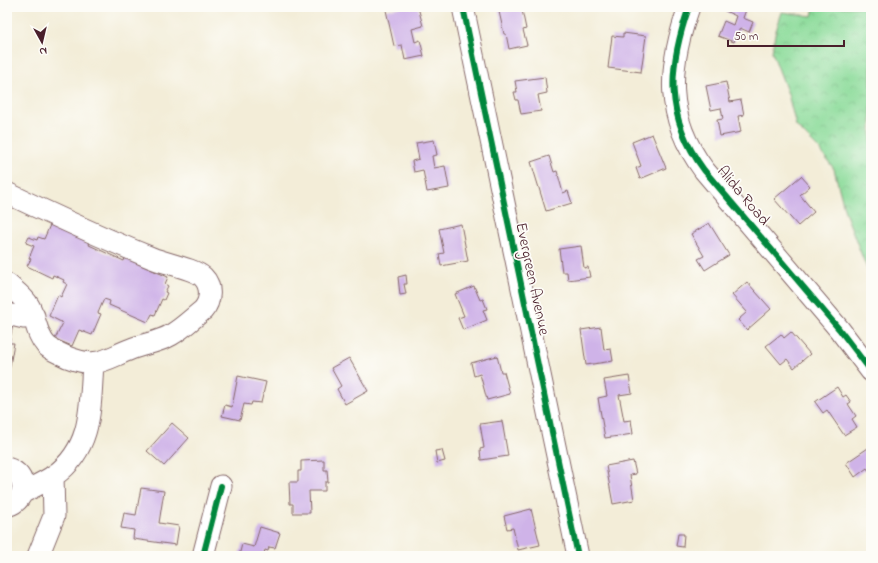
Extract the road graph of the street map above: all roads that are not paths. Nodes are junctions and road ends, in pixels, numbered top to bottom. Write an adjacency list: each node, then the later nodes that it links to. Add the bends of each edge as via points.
1 (462, 7): 15 (street, Evergreen Avenue)
2 (689, 7): 8 (street, Alida Road, via 677,51 673,81 675,106 688,146 704,170 839,329)
3 (7, 193): 7 (street, via 152,258 196,272 207,282 210,295 206,306 178,330 163,339 106,361)
4 (7, 284): 6 (street, via 30,306)
5 (7, 314): 6 (street, via 24,318)
6 (34, 316): 7 (street, via 42,339 50,348 81,362)
7 (93, 363): 10 (street, via 90,414 84,437 72,459)
8 (871, 371)
9 (7, 468): 12 (street, via 18,473 23,486)
10 (53, 476): 12 (street); 13 (street, via 54,516)
11 (221, 486): 14 (street)
12 (11, 503)
13 (38, 556)
14 (203, 556)
15 (578, 556)

